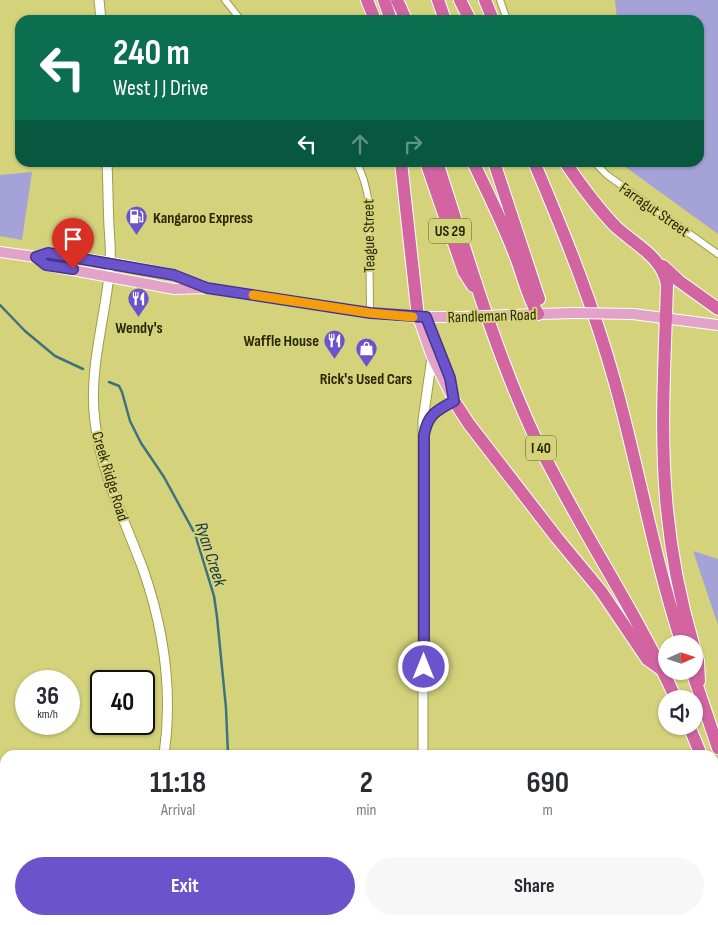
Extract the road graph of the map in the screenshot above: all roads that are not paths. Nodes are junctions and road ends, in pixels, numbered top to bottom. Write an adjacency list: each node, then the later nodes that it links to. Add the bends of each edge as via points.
1 (99, 0): 10 (main road)
2 (225, 0): 11 (street)
3 (384, 0): 12 (highway)
4 (397, 0): 13 (highway)
5 (438, 0): 14 (highway)
6 (460, 0): 15 (highway)
7 (469, 0): 16 (highway)
8 (485, 0): 17 (highway)
9 (500, 0): 18 (street)
10 (100, 15)
11 (237, 15)
12 (389, 15)
13 (404, 15)
14 (443, 15)
15 (468, 15)
16 (474, 15)
17 (492, 15)
18 (505, 15)
19 (107, 167): 33 (main road, Creek Ridge Road)
20 (359, 167): 38 (street, Teague Street, via 367,186 369,204)
21 (402, 167): 40 (highway)
22 (428, 167): 36 (highway, US 29, via 464,272)
23 (439, 167): 36 (highway, I 40)
24 (475, 167): 39 (highway, via 499,216)
25 (496, 167): 39 (highway, via 540,302)
26 (536, 167): 46 (highway, via 599,328)
27 (569, 167): 32 (highway, via 615,225)
28 (599, 167): 30 (street, Farragut Street)
29 (0, 252): 31 (main road, Randleman Road)
30 (718, 254)
31 (36, 257): 33 (main road, Randleman Road, via 48,253); 34 (main road, Randleman Road, via 46,265)
32 (657, 262): 37 (highway); 41 (highway, via 666,276)
33 (111, 263): 34 (main road, Creek Ridge Road); 35 (main road, Randleman Road, via 174,275)
34 (109, 276): 35 (main road, Randleman Road, via 174,289); 53 (main road, Creek Ridge Road, via 95,359 94,412 106,468 147,582 160,630 168,696)
35 (207, 288): 38 (main road, Randleman Road)
36 (480, 297): 48 (highway, I 40, via 507,374 534,435)
37 (718, 309)
38 (370, 313): 40 (main road, Randleman Road)
39 (538, 314): 40 (main road, Randleman Road, bridge); 41 (main road, Randleman Road, bridge, via 633,314)
40 (422, 317): 43 (main road); 44 (main road, via 450,378)
41 (666, 318): 42 (main road, Randleman Road); 47 (highway, via 665,497 675,571)
42 (718, 325)
43 (432, 357): 44 (main road); 45 (main road, via 423,413)
44 (454, 401): 45 (main road, via 432,414 427,420); 49 (highway, via 601,591 647,659)
45 (424, 435): 54 (main road)
46 (679, 635)
47 (691, 635)
48 (658, 661)
49 (658, 667)
50 (703, 705): 52 (highway)
51 (693, 735): 55 (highway)
52 (718, 748)
53 (165, 750)
54 (423, 750)
55 (699, 750)

